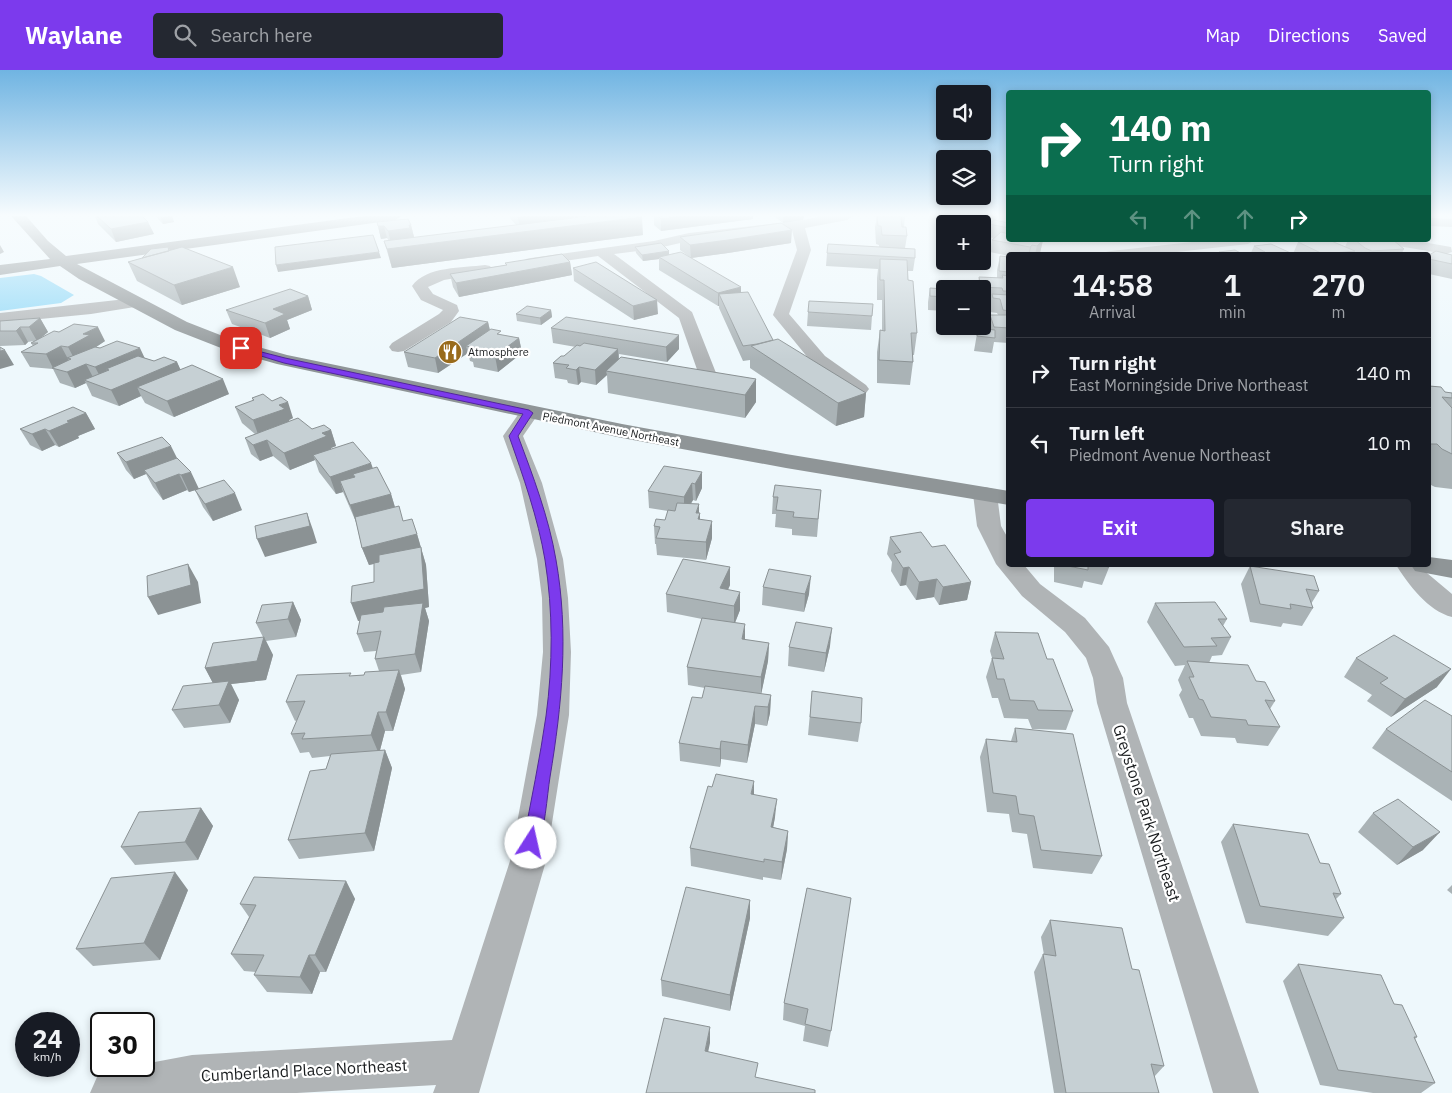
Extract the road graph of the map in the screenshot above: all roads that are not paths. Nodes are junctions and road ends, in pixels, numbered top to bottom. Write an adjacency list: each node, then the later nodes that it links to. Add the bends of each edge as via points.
1 (43, 264): 6 (main road)
2 (66, 264): 7 (main road, Piedmont Avenue Northeast)
3 (523, 264): 9 (street, via 423,282 420,286 424,294 451,308 451,312)
4 (618, 264): 10 (street, via 686,316)
5 (799, 264): 11 (street, via 781,315 819,360)
6 (0, 270)
7 (135, 303): 8 (street); 12 (main road, Piedmont Avenue Northeast, via 190,330 284,360)
8 (0, 318)
9 (398, 347)
10 (709, 378)
11 (859, 389)
12 (529, 413): 13 (main road, Piedmont Avenue Northeast); 20 (street, via 514,436 531,483 550,559 557,652 553,715 528,861)
13 (997, 496): 14 (street, Greystone Park Northeast, via 989,526)
14 (1006, 558)
15 (1431, 566): 18 (main road)
16 (1012, 567): 22 (street, Greystone Park Northeast, via 1031,590 1075,625 1099,654)
17 (1410, 567): 19 (street, via 1418,579)
18 (1452, 570)
19 (1452, 608)
20 (462, 1077): 21 (street, Cumberland Place Northeast, via 192,1077)
21 (113, 1093)
22 (1236, 1093)

